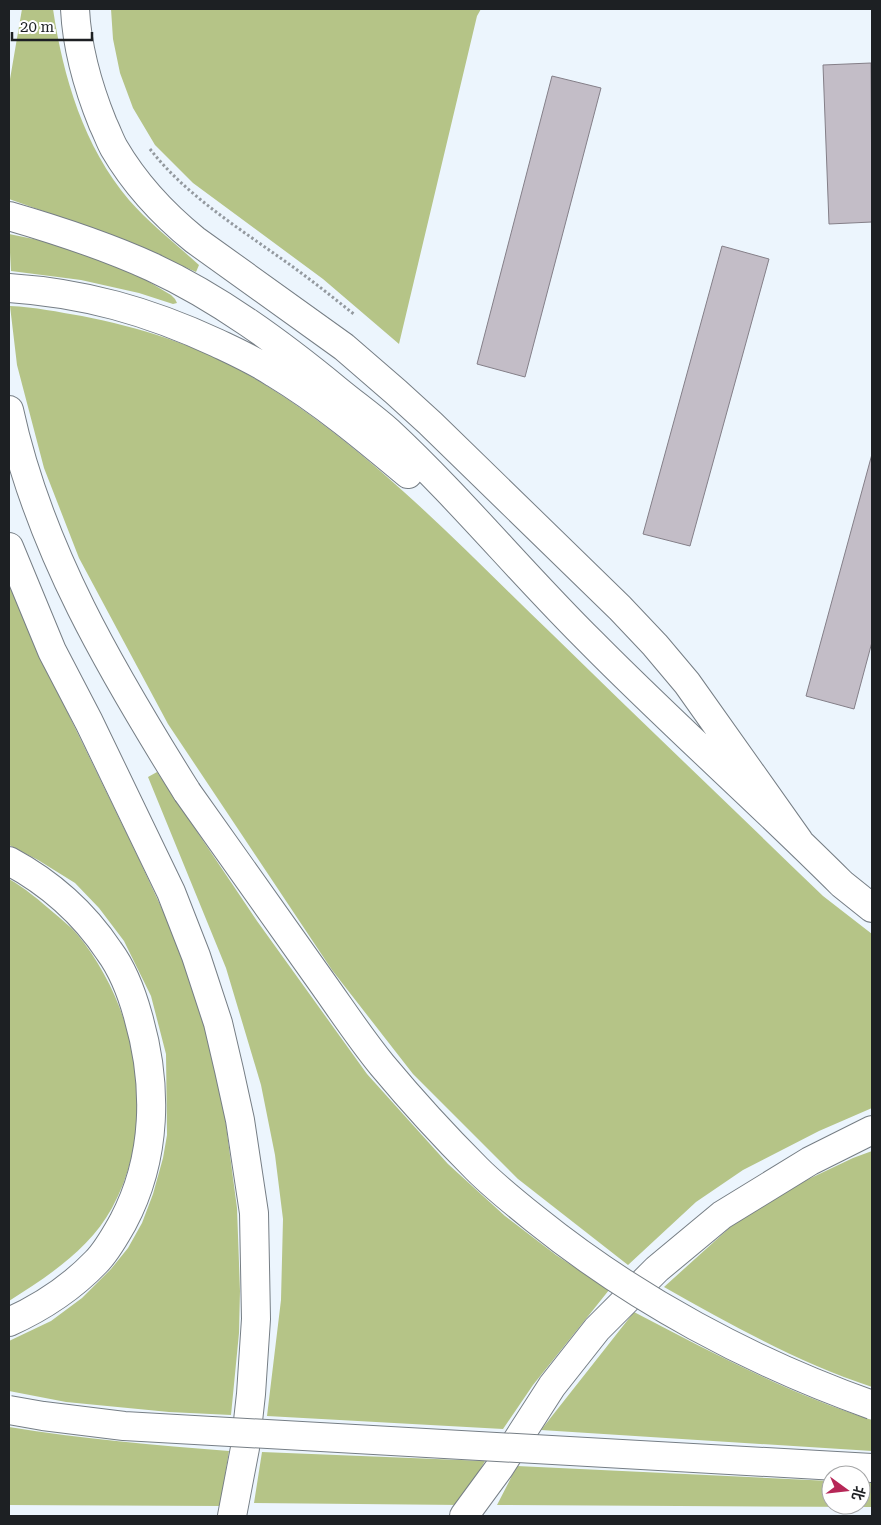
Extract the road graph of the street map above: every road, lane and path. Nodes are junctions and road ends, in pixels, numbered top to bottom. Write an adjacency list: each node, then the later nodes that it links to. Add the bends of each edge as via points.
1 (75, 9): 9 (highway, via 82,58 94,100 113,147 148,195 173,222 344,347 430,423 582,571 655,645 687,683)
2 (145, 143): 5 (path, via 190,189)
3 (9, 216): 8 (highway, via 73,236 154,268 271,339 387,430 470,512)
4 (9, 288): 8 (highway, via 79,296 157,317 274,372 345,422 440,501)
5 (355, 315)
6 (9, 410): 14 (highway, bridge, via 30,488 62,570 132,704 187,792 381,1064 480,1172 594,1263 716,1336 825,1387)
7 (9, 548): 17 (highway, via 52,652 172,892 210,998 227,1060 254,1213 256,1319 252,1394)
8 (551, 601): 9 (highway)
9 (799, 841): 11 (highway, via 842,884)
10 (9, 861): 13 (highway, via 55,890 91,925 110,952 125,978 134,1003 146,1044 152,1089 148,1153 139,1186 115,1237 96,1262 74,1281 49,1300)
11 (872, 908)
12 (872, 1130): 18 (highway, via 810,1161 722,1215 657,1269 597,1329 552,1386)
13 (9, 1322)
14 (872, 1405)
15 (9, 1410): 16 (highway, bridge, via 124,1426)
16 (872, 1468)
17 (232, 1516)
18 (464, 1516)

